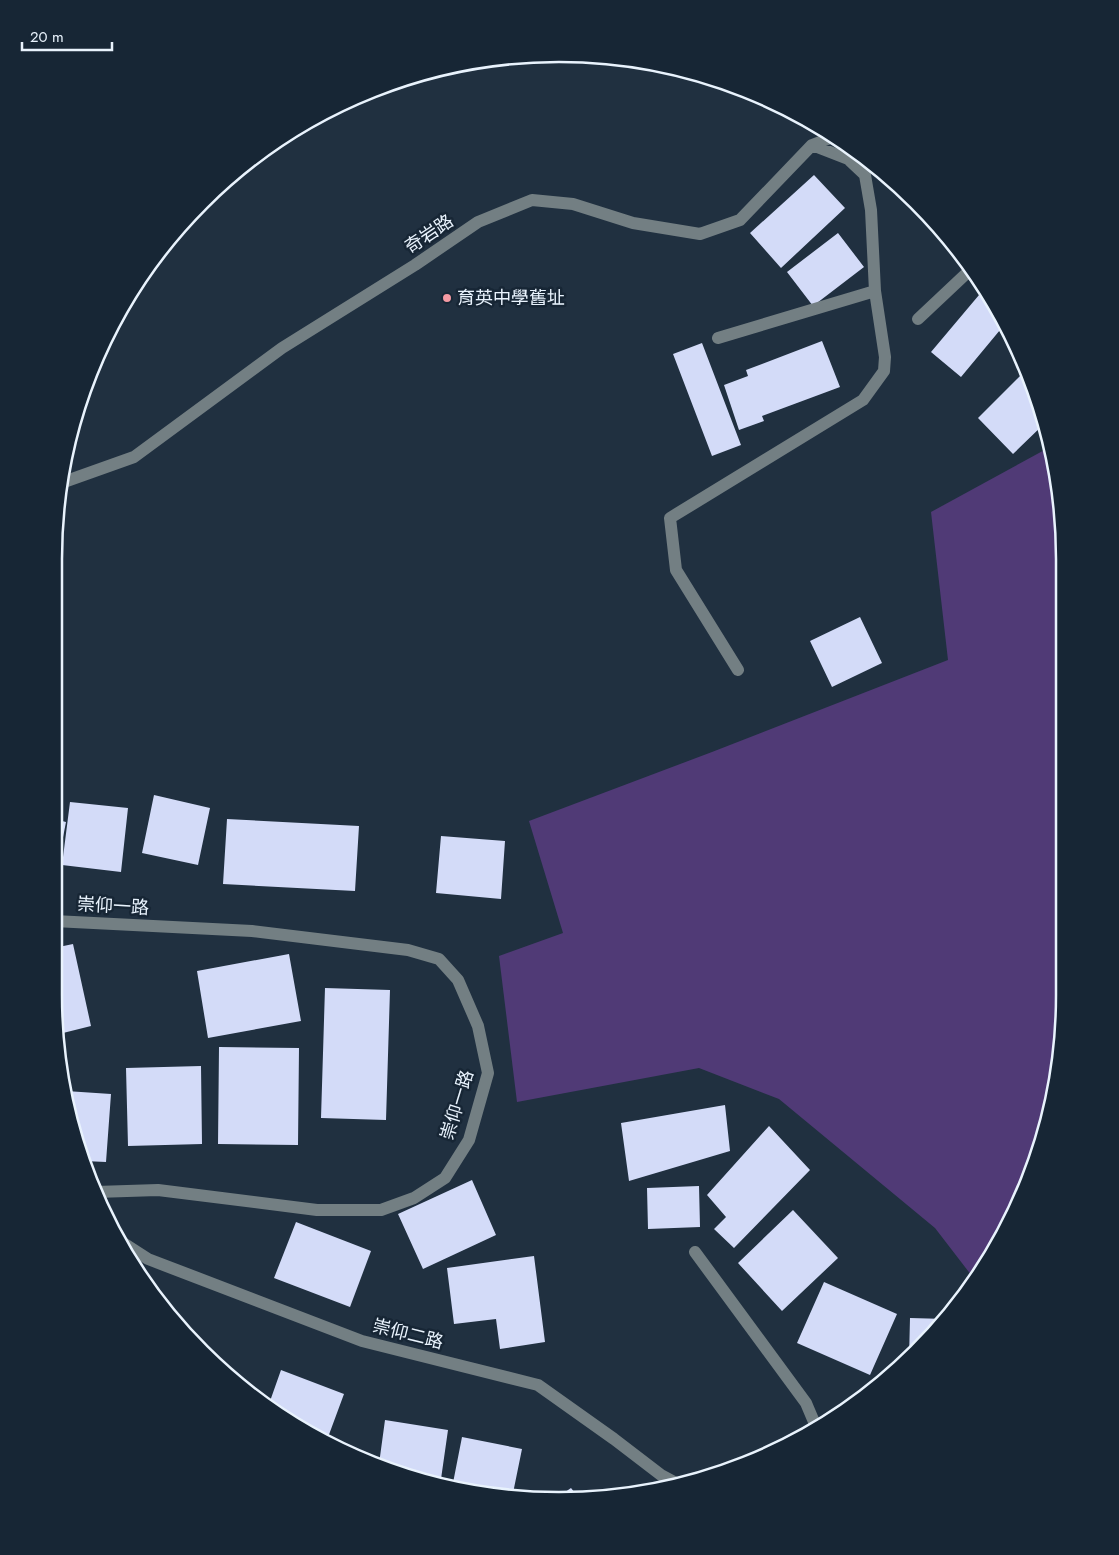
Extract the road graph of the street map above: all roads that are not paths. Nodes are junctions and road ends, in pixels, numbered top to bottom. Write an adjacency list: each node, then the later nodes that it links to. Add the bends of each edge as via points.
1 (825, 140): 2 (street, 奇岩路)
2 (812, 144): 4 (street, via 848,160 865,175 871,210); 7 (street, 奇岩路, via 740,220 700,234 633,223 573,204 532,200 478,222 282,348 134,457)
3 (966, 274): 5 (street)
4 (875, 291): 6 (street); 8 (street, via 885,357 884,371 863,400 670,518 676,570)
5 (918, 319)
6 (718, 338)
7 (69, 481)
8 (738, 670)
9 (63, 921): 10 (street, 崇仰一路, via 252,931 408,950 439,959 458,980 478,1026 488,1073 469,1140 445,1178 414,1198 381,1210 317,1210 158,1190)
10 (103, 1192)
11 (132, 1249): 14 (street, 崇仰二路, via 148,1259 362,1341 538,1385)
12 (695, 1252): 13 (street, via 806,1404)
13 (814, 1422)
14 (670, 1480)

